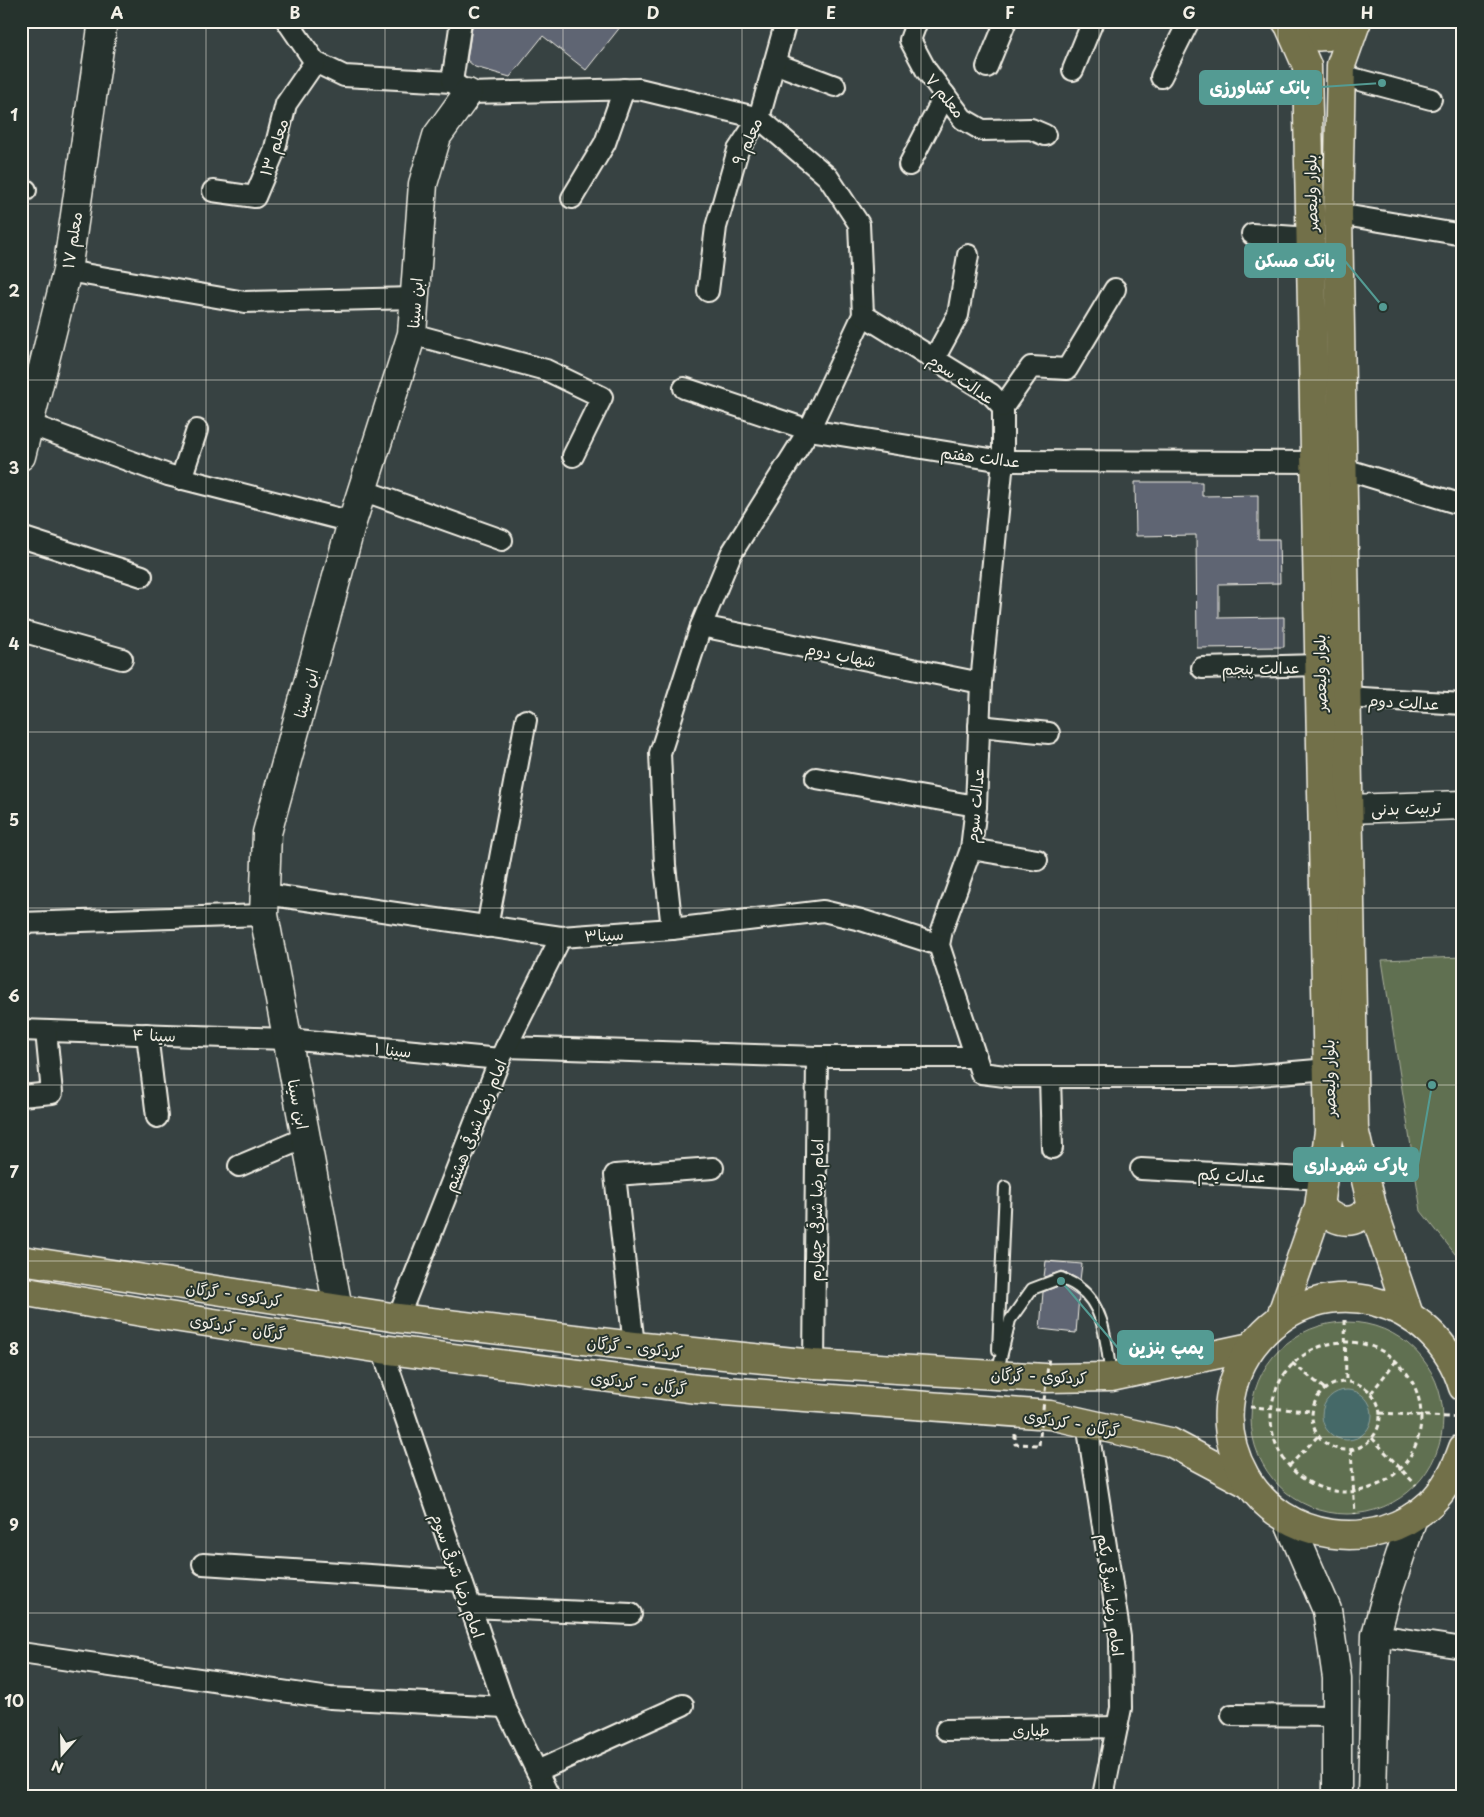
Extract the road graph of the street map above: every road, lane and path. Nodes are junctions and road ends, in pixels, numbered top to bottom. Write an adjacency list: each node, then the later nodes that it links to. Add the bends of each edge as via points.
1 (103, 21): 32 (street, معلم ۱۷)
2 (287, 21): 11 (street)
3 (461, 21): 18 (street)
4 (786, 21): 12 (street, معلم ۹)
5 (917, 21): 20 (street, معلم ۷, via 910,40 926,70)
6 (1006, 21): 13 (street)
7 (1093, 21): 14 (street)
8 (1189, 21): 16 (street)
9 (1357, 22): 10 (main road, via 1344,32 1330,36 1301,32); 15 (main road, بلوار ولیعصر, via 1341,65)
10 (1287, 23): 30 (main road, بلوار ولیعصر, via 1307,66)
11 (314, 62): 18 (street, via 344,76); 25 (street, معلم ۱۳, via 286,104 274,152 255,198)
12 (774, 62): 17 (street); 22 (street, معلم ۹)
13 (987, 67)
14 (1073, 70)
15 (1341, 75): 21 (street); 27 (main road, بلوار ولیعصر)
16 (1162, 77)
17 (835, 86)
18 (460, 87): 19 (street); 35 (street, ابن سینا, via 437,136 423,184)
19 (624, 90): 22 (street, via 639,89); 26 (street, via 605,143)
20 (945, 95): 23 (street, معلم ۷, via 963,119 982,130 1031,129); 24 (street)
21 (1431, 99)
22 (759, 118): 34 (street, معلم ۹, via 738,150 716,227); 36 (street, via 828,177 859,224)
23 (1046, 135)
24 (908, 165)
25 (213, 191)
26 (572, 198)
27 (1338, 214): 29 (street); 47 (main road, بلوار ولیعصر)
28 (1252, 234): 30 (street)
29 (1463, 235)
30 (1311, 238): 47 (main road, بلوار ولیعصر)
31 (968, 255): 38 (street, via 958,315)
32 (66, 271): 35 (street, via 245,302); 41 (street, معلم ۱۷)
33 (1115, 290): 40 (street, via 1067,369 1031,367)
34 (708, 292)
35 (415, 298): 37 (street, ابن سینا)
36 (863, 315): 38 (street, عدالت سوم); 43 (street)
37 (412, 334): 45 (street, via 546,370 602,397); 49 (street, ابن سینا)
38 (934, 359): 40 (street, عدالت سوم, via 991,394)
39 (684, 388): 43 (street, عدالت هفتم)
40 (1003, 406): 46 (street, عدالت سوم)
41 (29, 424): 44 (street, معلم ۱۷); 48 (street)
42 (197, 430): 48 (street)
43 (809, 430): 46 (street, عدالت هفتم); 55 (street, via 731,554)
44 (21, 456)
45 (573, 456)
46 (1003, 461): 47 (street, عدالت هفتم); 60 (street, عدالت سوم)
47 (1328, 465): 50 (street, عدالت هفتم); 58 (main road, بلوار ولیعصر); 61 (main road, بلوار ولیعصر)
48 (181, 479): 51 (street)
49 (362, 490): 51 (street, ابن سینا); 53 (street)
50 (1463, 505)
51 (352, 522): 72 (street, ابن سینا, via 267,833)
52 (21, 538): 54 (street)
53 (502, 540)
54 (142, 576)
55 (701, 626): 60 (street, شهاب دوم); 75 (street, via 660,753 664,865)
56 (21, 631): 57 (street)
57 (122, 659)
58 (1319, 665): 59 (street, عدالت پنجم); 85 (main road, بلوار ولیعصر)
59 (1202, 668)
60 (981, 683): 64 (street, عدالت سوم)
61 (1346, 698): 62 (street, عدالت دوم); 69 (main road, بلوار ولیعصر)
62 (1463, 704)
63 (526, 720): 74 (street)
64 (979, 726): 65 (street); 68 (street, عدالت سوم)
65 (1049, 733)
66 (816, 778): 68 (street)
67 (1463, 805): 69 (street, تربیت بدنی)
68 (976, 806): 70 (street, عدالت سوم)
69 (1348, 809): 96 (main road, بلوار ولیعصر, via 1354,1129)
70 (971, 849): 71 (street); 77 (street, عدالت سوم)
71 (1037, 860)
72 (265, 905): 73 (street, سینا۳); 74 (street, سینا۳); 81 (street, ابن سینا)
73 (21, 922)
74 (487, 927): 76 (street, سینا۳)
75 (672, 929): 76 (street, سینا۳); 77 (street, سینا۳, via 824,911)
76 (561, 937): 82 (street, امام رضا شرقی هشتم)
77 (939, 946): 84 (street)
78 (21, 1030): 79 (street, سینا ۴)
79 (46, 1030): 80 (street, سینا ۴); 87 (street, via 52,1093)
80 (146, 1034): 81 (street, سینا ۴); 88 (street)
81 (287, 1038): 82 (street, سینا ۱); 89 (street, ابن سینا)
82 (503, 1053): 83 (street, سینا ۱); 103 (street, امام رضا شرقی هشتم)
83 (817, 1057): 84 (street, سینا ۱); 113 (street, امام رضا شرقی چهارم)
84 (976, 1057): 86 (street, via 981,1073)
85 (1328, 1069): 86 (street, via 1236,1077); 94 (main road, بلوار ولیعصر, via 1329,1131)
86 (1050, 1077): 90 (street)
87 (21, 1096)
88 (157, 1117)
89 (305, 1138): 91 (street); 101 (street, ابن سینا)
90 (1052, 1148)
91 (239, 1166)
92 (713, 1168): 106 (street, via 615,1175)
93 (1141, 1170): 94 (street, عدالت یکم)
94 (1323, 1179): 97 (main road, بلوار ولیعصر)
95 (1005, 1187): 114 (lane)
96 (1372, 1206): 97 (main road, via 1357,1219 1346,1221 1336,1219); 102 (main road, بلوار ولیعصر)
97 (1319, 1207): 104 (main road, بلوار ولیعصر)
98 (21, 1260): 101 (main road, کردکوی - گرگان)
99 (21, 1291): 108 (main road, گرگان - کردکوی)
100 (1344, 1298): 102 (main road, via 1366,1299); 104 (main road, via 1321,1301); 105 (path)
101 (338, 1308): 103 (main road, کردکوی - گرگان)
102 (1409, 1315): 109 (main road)
103 (398, 1318): 106 (main road, کردکوی - گرگان)
104 (1280, 1319): 107 (main road)
105 (1346, 1341): 111 (path, via 1382,1350); 112 (path, via 1317,1347); 116 (path)
106 (634, 1346): 113 (main road, کردکوی - گرگان)
107 (1251, 1347): 115 (main road, کردکوی - گرگان); 120 (main road, via 1240,1365)
108 (382, 1348): 126 (main road, گرگان - کردکوی, via 697,1389 1050,1414); 142 (street, امام رضا شرقی سوم)
109 (1455, 1353): 117 (main road)
110 (1049, 1356): 129 (path, bridge, via 1039,1445)
111 (1396, 1361): 119 (path); 124 (path, via 1410,1377 1418,1396)
112 (1292, 1363): 118 (path); 121 (path, via 1274,1392)
113 (814, 1364): 114 (main road, کردکوی - گرگان)
114 (997, 1374): 115 (main road, کردکوی - گرگان, via 1045,1378); 115 (lane, via 1010,1320 1032,1289 1061,1278 1087,1294 1101,1317)
115 (1111, 1377)
116 (1346, 1382): 118 (path); 119 (path, via 1355,1383)
117 (1463, 1387)
118 (1325, 1389): 122 (path, via 1318,1395)
119 (1371, 1393): 123 (path)
120 (1229, 1406): 121 (path); 135 (main road, via 1232,1447)
121 (1270, 1408): 122 (path); 132 (path, via 1271,1429 1277,1449)
122 (1312, 1411): 127 (path)
123 (1380, 1413): 124 (path); 128 (path, via 1377,1431)
124 (1421, 1416): 125 (path); 133 (path, via 1419,1435 1412,1453)
125 (1463, 1418)
126 (1088, 1423): 135 (main road, گرگان - کردکوی, via 1170,1442); 152 (street, امام رضا شرقی یکم, via 1120,1636 1121,1708)
127 (1318, 1436): 131 (path, via 1333,1448); 132 (path)
128 (1372, 1438): 131 (path, via 1360,1448); 133 (path)
129 (1015, 1444)
130 (1463, 1448): 134 (main road)
131 (1351, 1450): 137 (path)
132 (1289, 1466): 137 (path, via 1318,1487 1335,1492)
133 (1400, 1469): 136 (path); 137 (path, via 1370,1488)
134 (1454, 1482): 138 (main road)
135 (1249, 1484): 139 (main road, via 1273,1510)
136 (1416, 1485)
137 (1353, 1492): 140 (path)
138 (1413, 1516): 140 (main road, via 1396,1526); 145 (street)
139 (1288, 1520): 140 (main road, via 1310,1530); 151 (street, via 1327,1610 1337,1678)
140 (1357, 1536)
141 (202, 1564): 142 (street)
142 (462, 1581): 143 (street, امام رضا شرقی سوم)
143 (471, 1608): 144 (street); 149 (street, امام رضا شرقی سوم)
144 (631, 1614)
145 (1376, 1635): 146 (street); 158 (street)
146 (1463, 1648)
147 (21, 1653): 149 (street, via 330,1698)
148 (683, 1705): 154 (street)
149 (505, 1707): 154 (street, امام رضا شرقی سوم)
150 (1232, 1716): 151 (street)
151 (1337, 1716): 157 (street)
152 (1117, 1727): 153 (street, طیاری); 156 (street, امام رضا شرقی یکم)
153 (946, 1730)
154 (537, 1771): 155 (street, امام رضا شرقی سوم)
155 (550, 1796)
156 (1103, 1796)
157 (1337, 1796)
158 (1372, 1796)

